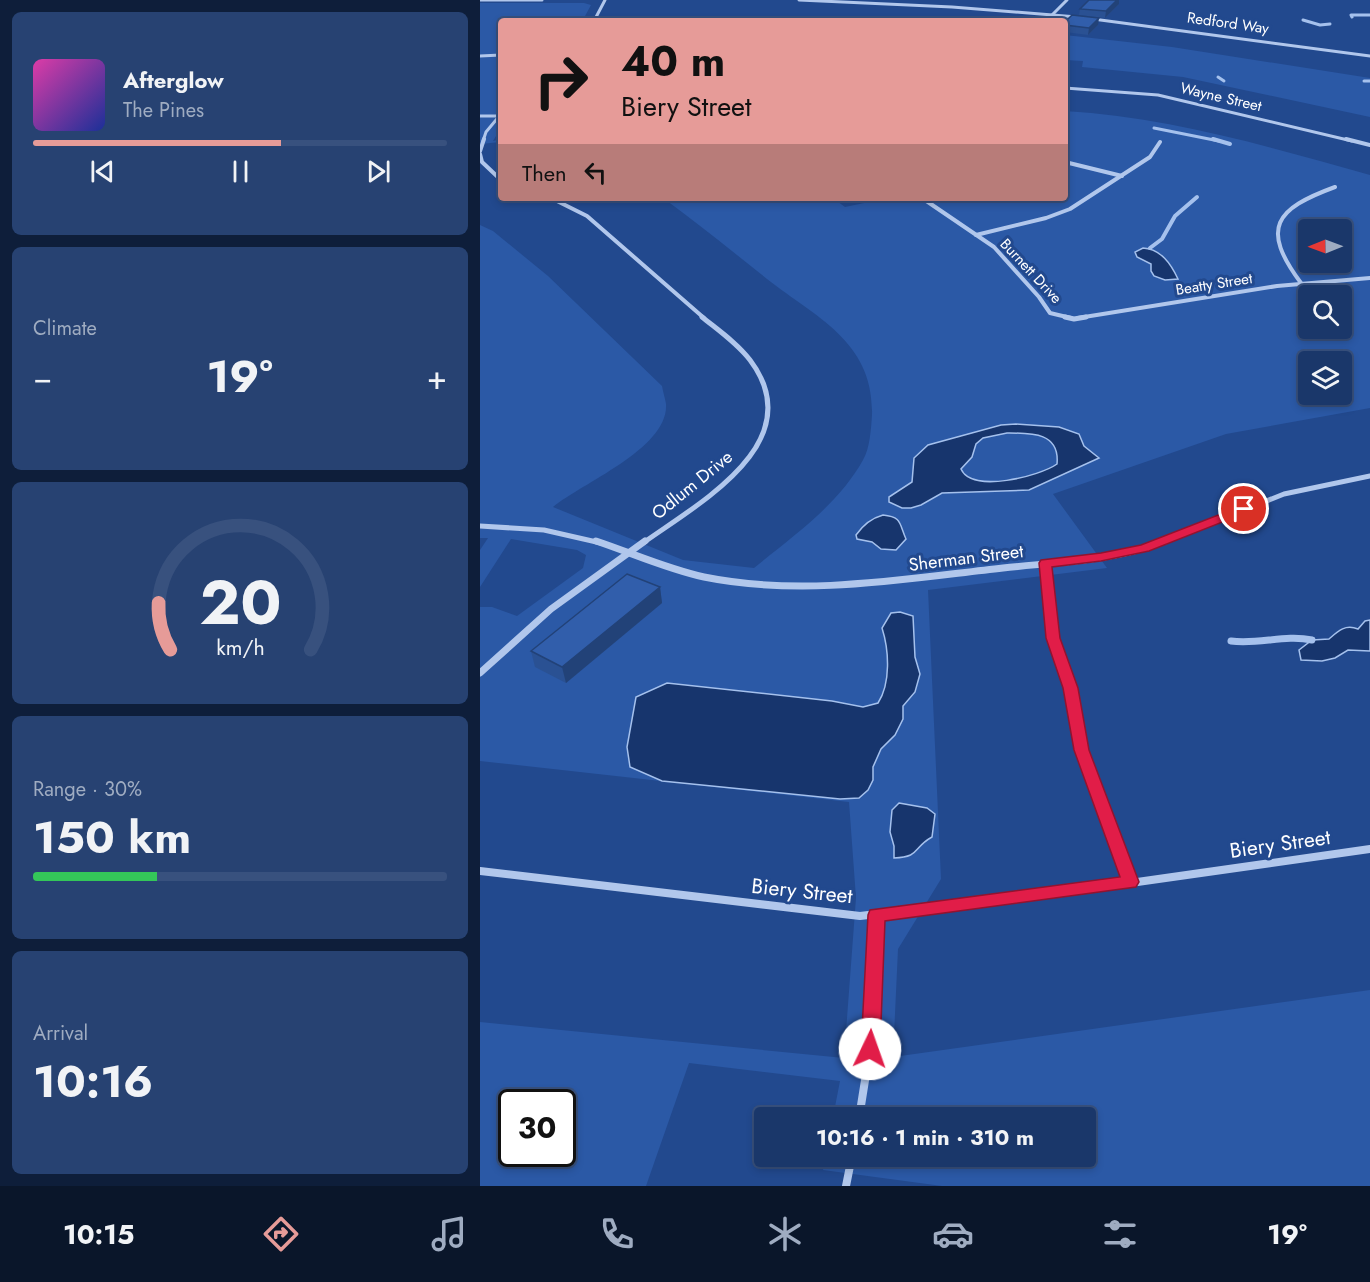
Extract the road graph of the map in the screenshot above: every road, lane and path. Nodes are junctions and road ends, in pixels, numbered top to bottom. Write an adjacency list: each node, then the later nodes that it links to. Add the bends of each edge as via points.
1 (480, 0): 2 (street)
2 (542, 0)
3 (605, 0): 7 (street)
4 (799, 0): 6 (street)
5 (1067, 0): 6 (street)
6 (1052, 15): 8 (street)
7 (596, 18)
8 (1083, 18)
9 (1092, 18): 12 (street, Redford Way)
10 (498, 55): 11 (street)
11 (480, 56)
12 (1370, 56)
13 (1068, 88): 18 (street, Wayne Street, via 1158,95)
14 (498, 115): 15 (street)
15 (480, 116)
16 (498, 118): 19 (street, via 482,140)
17 (1160, 142): 21 (street, via 1150,157)
18 (1370, 145)
19 (480, 153): 22 (street, via 482,162)
20 (1068, 163): 21 (street)
21 (1123, 176): 26 (street, via 1070,209)
22 (498, 177)
23 (1335, 187): 28 (street, via 1297,204 1277,230 1279,254)
24 (557, 201): 32 (street, Odlum Drive, via 588,216 726,337 758,368 765,385 769,405 766,426 744,463 717,488)
25 (926, 201): 26 (street, Burnett Drive)
26 (976, 235): 29 (street, Burnett Drive, via 994,247 1050,313)
27 (1370, 278): 28 (street, Beatty Street)
28 (1301, 283): 29 (street, Beatty Street, via 1086,318)
29 (1064, 318)
30 (1370, 476): 33 (street, Sherman Street, via 1284,494 1145,548)
31 (480, 526): 32 (street, Sherman Street, via 552,531)
32 (628, 553): 33 (street, Sherman Street, via 698,576 797,587 854,586); 34 (street, Odlum Drive, via 550,610)
33 (1045, 563): 37 (street, via 1053,638 1070,688 1082,750)
34 (480, 673)
35 (1370, 849): 37 (street, Biery Street)
36 (480, 871): 38 (street, Biery Street, via 844,915)
37 (1130, 882): 38 (street, Biery Street)
38 (876, 915): 39 (street, via 870,1049)
39 (861, 1107)
40 (850, 1167): 41 (street)
41 (846, 1186)

